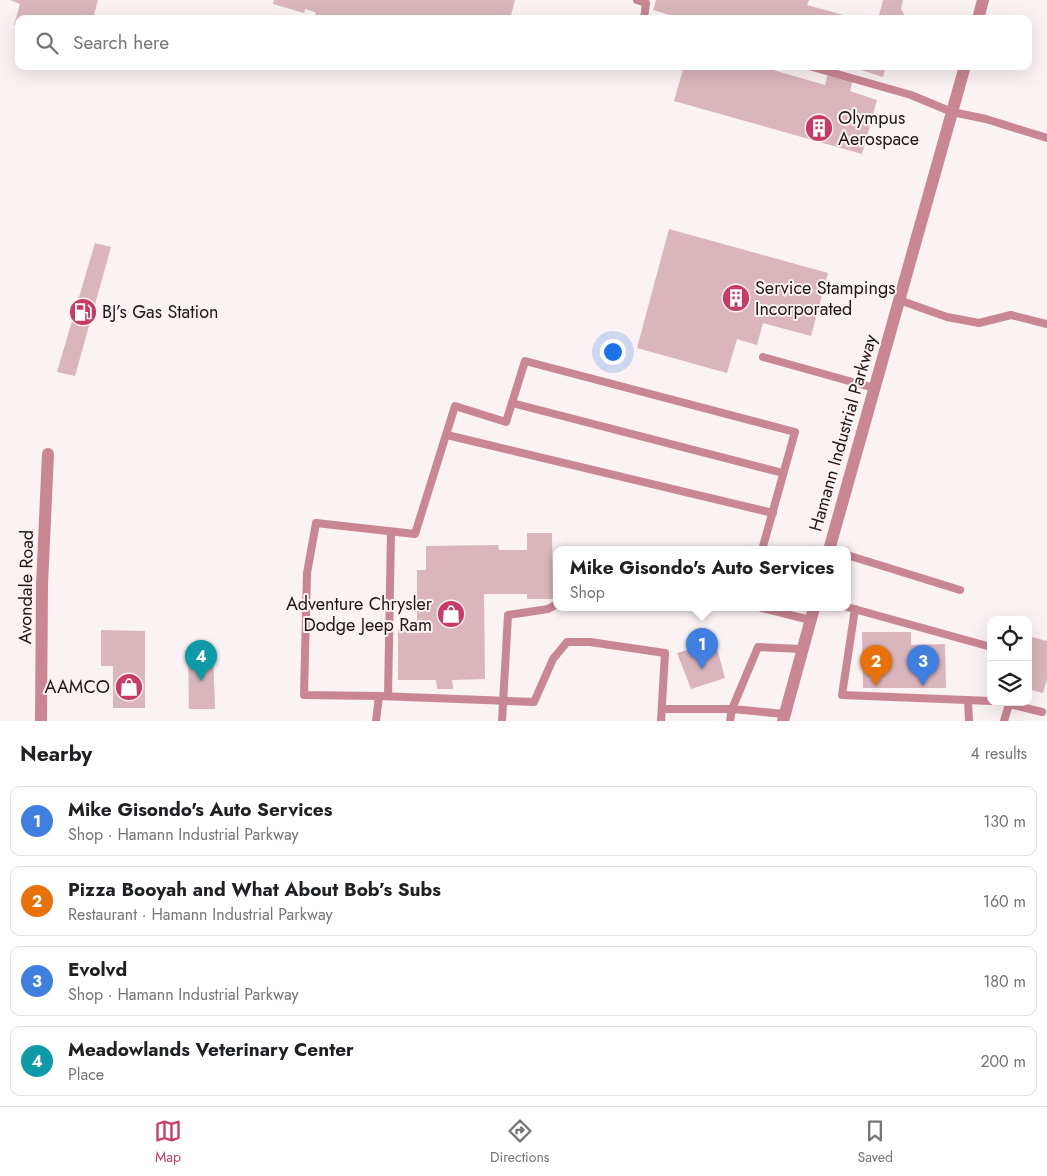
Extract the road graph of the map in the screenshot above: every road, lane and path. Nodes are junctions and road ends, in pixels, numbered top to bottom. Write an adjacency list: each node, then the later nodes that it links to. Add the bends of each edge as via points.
1 (637, 0): 3 (lane, via 646,3)
2 (983, 0): 4 (street)
3 (644, 15)
4 (979, 15)
5 (823, 70): 7 (lane, via 911,95)
6 (964, 70): 7 (street, Hamann Industrial Parkway)
7 (952, 112): 8 (lane, via 986,118); 9 (street, Hamann Industrial Parkway)
8 (1047, 138)
9 (899, 300): 10 (lane, via 947,317 979,323 1010,315); 12 (street, Hamann Industrial Parkway)
10 (1047, 324)
11 (763, 357): 12 (lane)
12 (874, 388): 20 (street, Hamann Industrial Parkway)
13 (512, 403): 14 (lane, via 506,422 456,406); 16 (lane); 16 (lane, via 525,361 795,432)
14 (447, 434): 17 (lane); 18 (lane, via 415,534)
15 (48, 454): 39 (street, Avondale Road, via 42,585)
16 (783, 473): 17 (lane)
17 (773, 513): 19 (lane)
18 (391, 532): 30 (lane, via 316,523 307,573 304,695); 31 (lane)
19 (763, 546)
20 (831, 546)
21 (851, 556): 22 (lane)
22 (960, 590)
23 (553, 606): 34 (lane, via 532,613 508,615)
24 (851, 608): 28 (lane)
25 (787, 611): 27 (lane)
26 (851, 611): 32 (lane, via 842,695)
27 (812, 614): 29 (street)
28 (987, 646)
29 (802, 649): 36 (lane, via 758,646); 38 (street)
30 (378, 696): 31 (lane); 40 (lane)
31 (388, 696): 34 (lane)
32 (968, 700): 33 (lane); 44 (lane)
33 (987, 701)
34 (503, 702): 35 (lane, via 534,702 553,659 567,642 590,642 665,653); 41 (lane)
35 (662, 708): 36 (lane); 42 (lane)
36 (732, 709): 38 (lane); 43 (lane)
37 (1042, 712): 45 (lane, via 1009,704)
38 (784, 717)
39 (41, 721)
40 (376, 721)
41 (502, 721)
42 (661, 721)
43 (730, 721)
44 (969, 721)
45 (1004, 721)

